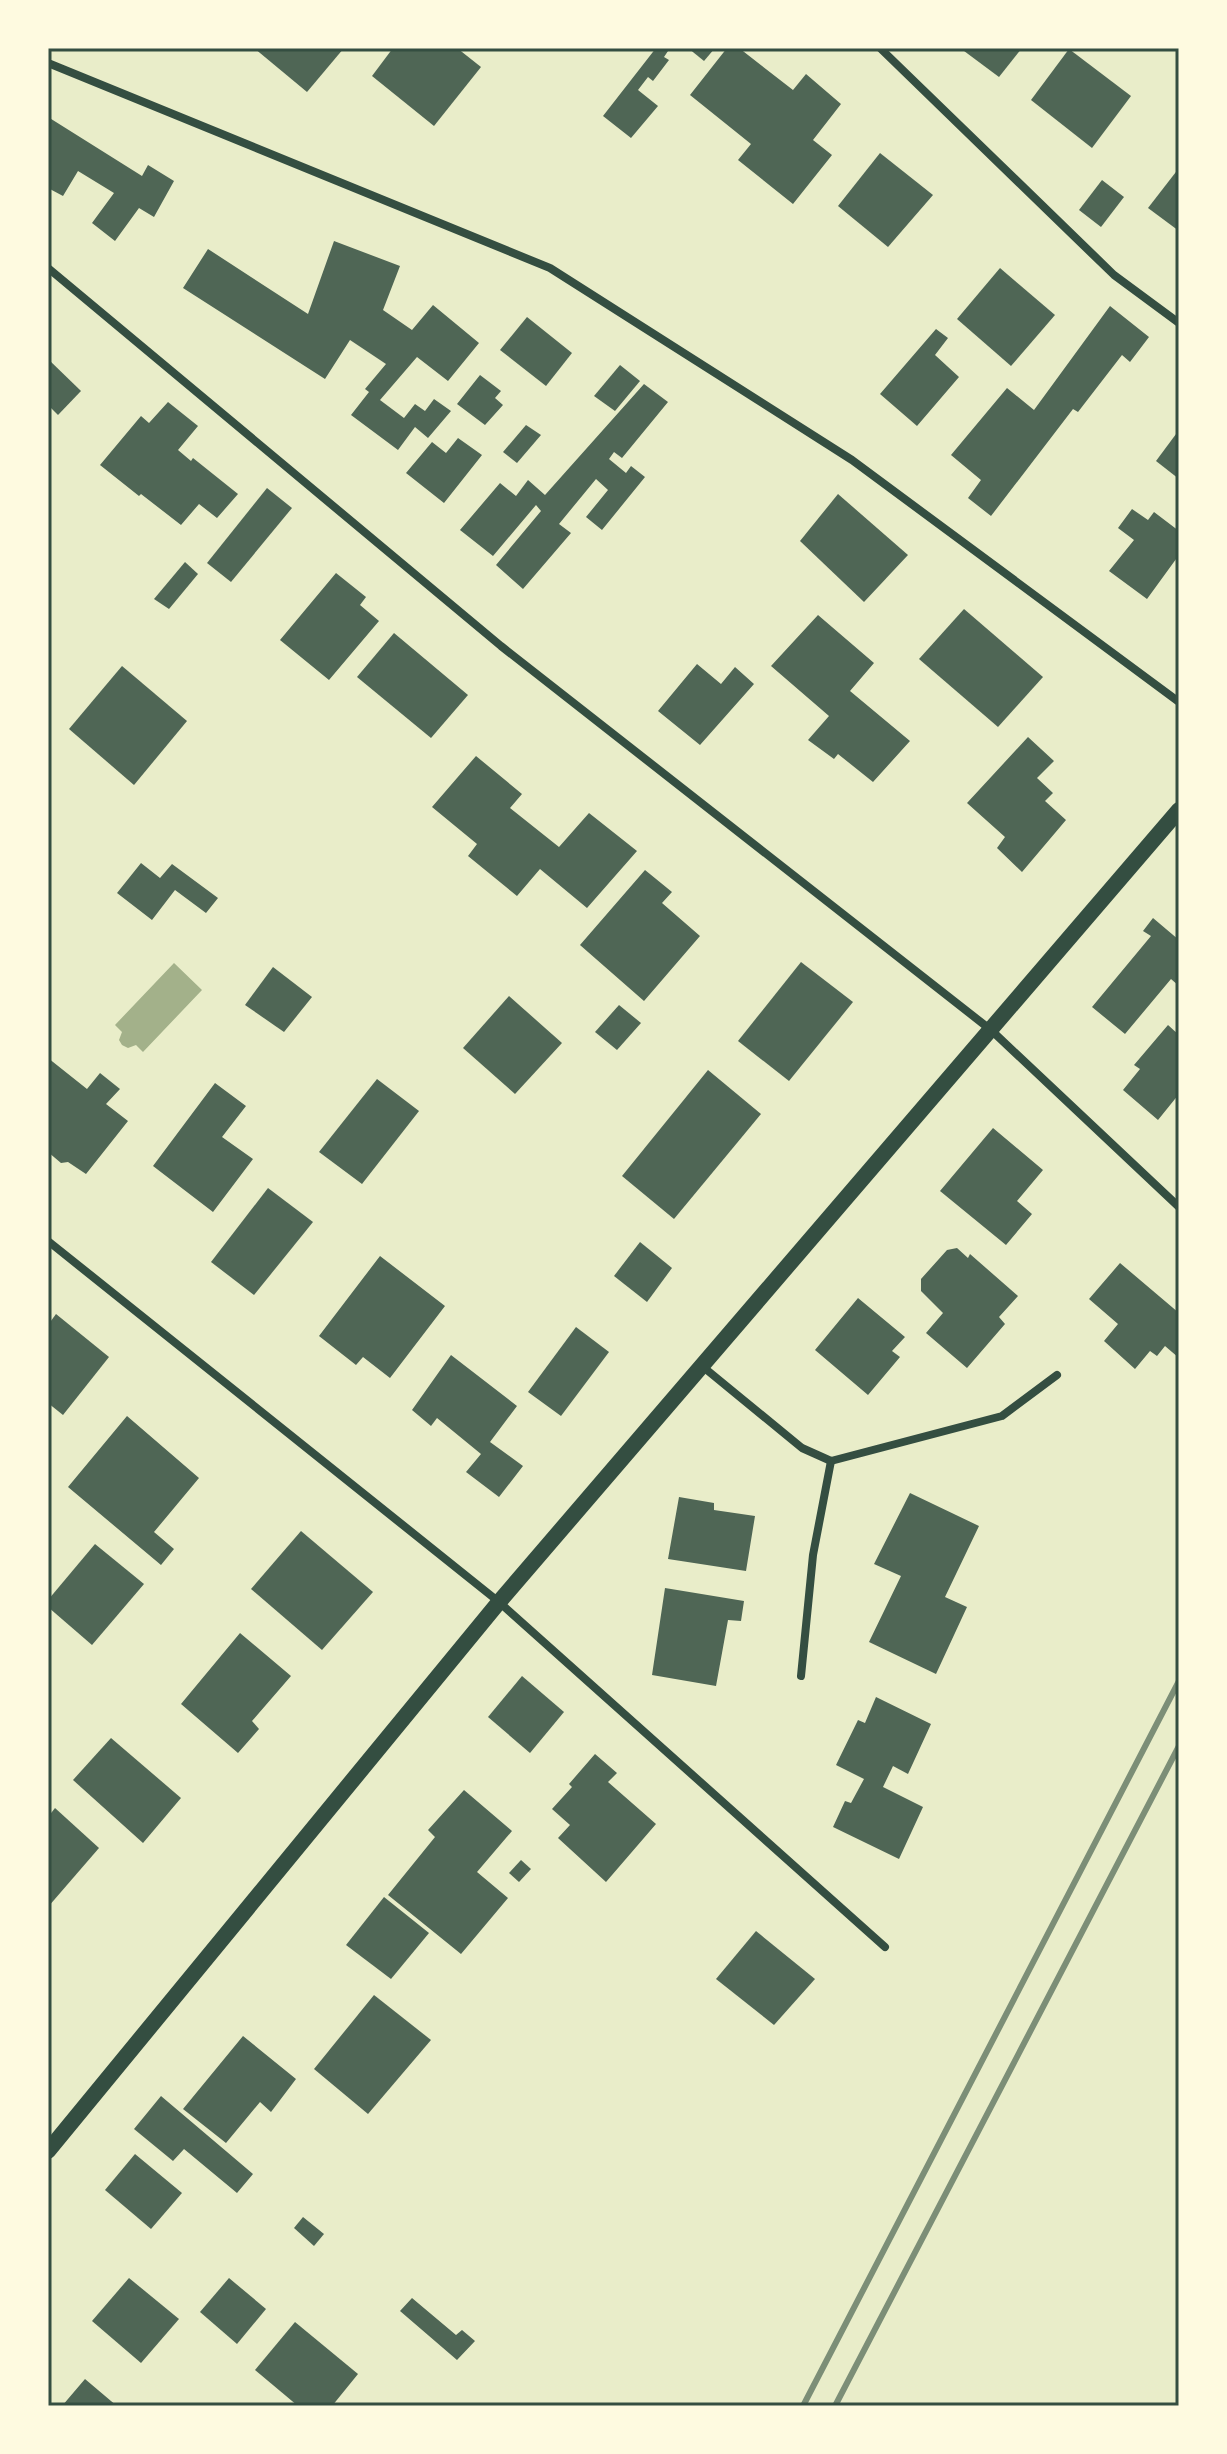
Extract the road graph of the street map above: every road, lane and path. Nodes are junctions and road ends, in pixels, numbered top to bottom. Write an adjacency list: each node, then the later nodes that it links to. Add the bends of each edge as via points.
1 (880, 48): 4 (street, via 1114,275)
2 (48, 63): 5 (street, via 550,268 852,460)
3 (48, 268): 7 (street, via 501,646)
4 (1179, 323)
5 (1179, 702)
6 (1179, 810): 7 (main road)
7 (991, 1030): 8 (street); 10 (main road)
8 (1179, 1207)
9 (48, 1241): 13 (street)
10 (702, 1366): 12 (street, via 802,1448); 13 (main road)
11 (1057, 1375): 12 (street, via 1002,1416)
12 (831, 1461): 14 (street, via 813,1555)
13 (499, 1602): 15 (street); 16 (main road)
14 (801, 1676)
15 (885, 1947)
16 (48, 2151)

